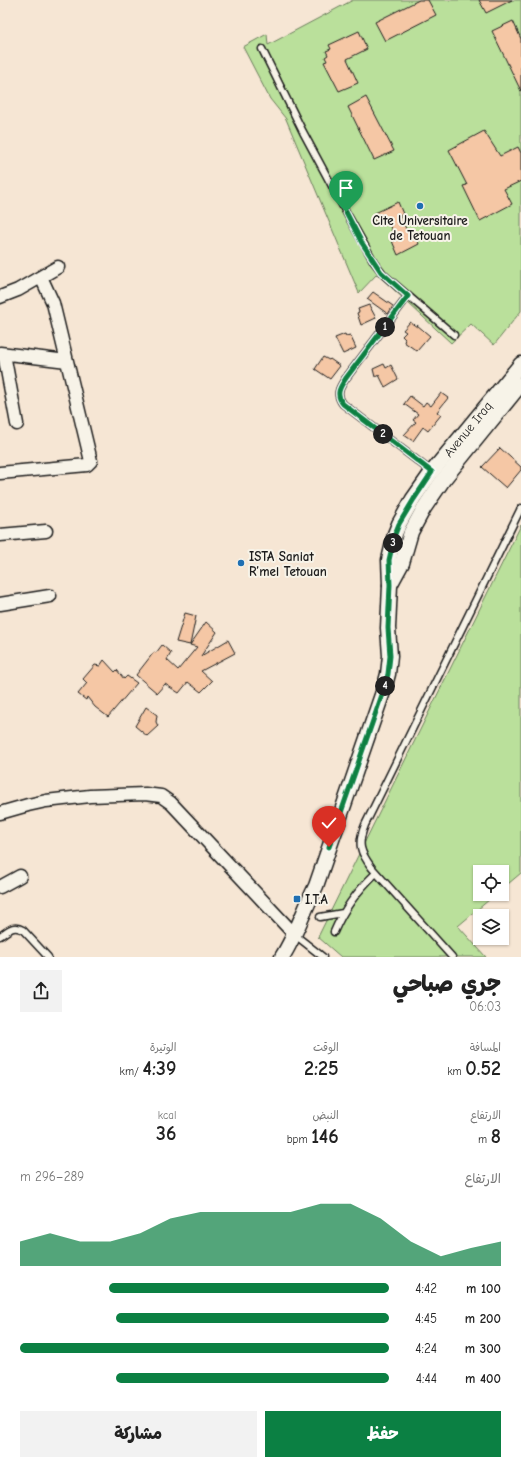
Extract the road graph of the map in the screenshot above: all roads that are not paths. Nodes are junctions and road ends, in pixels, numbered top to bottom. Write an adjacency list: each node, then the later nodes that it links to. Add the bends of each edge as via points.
1 (262, 49): 4 (lane, via 362,243 381,272)
2 (58, 267): 3 (street)
3 (41, 277): 5 (street); 8 (street, via 53,303)
4 (408, 296): 6 (lane); 13 (lane, via 346,378 338,391 338,396 343,404)
5 (0, 297)
6 (454, 335)
7 (2, 353): 8 (street); 11 (street)
8 (67, 361): 12 (street, via 90,463)
9 (521, 364): 13 (street, Avenue Iraq)
10 (521, 384): 17 (street, Avenue Iraq, via 443,480 424,508 411,532 402,563)
11 (17, 424)
12 (0, 472)
13 (432, 472): 17 (street, Avenue Iraq, via 405,513 395,534 389,560)
14 (521, 508): 21 (lane, via 362,833 361,852)
15 (46, 531): 16 (street)
16 (0, 536)
17 (390, 585): 27 (street, Avenue Iraq, via 390,656 384,689 316,886)
18 (50, 596): 19 (street)
19 (0, 604)
20 (0, 814): 27 (street, via 28,805 70,798 145,794 161,796 171,803)
21 (376, 873): 24 (lane, via 356,893); 32 (lane)
22 (20, 876): 23 (street)
23 (0, 887)
24 (343, 913): 25 (lane); 26 (lane)
25 (320, 917)
26 (334, 932)
27 (295, 935): 30 (street, Avenue Iraq); 31 (lane)
28 (0, 936): 29 (lane, via 18,926)
29 (48, 957)
30 (282, 957)
31 (323, 957)
32 (452, 957)

